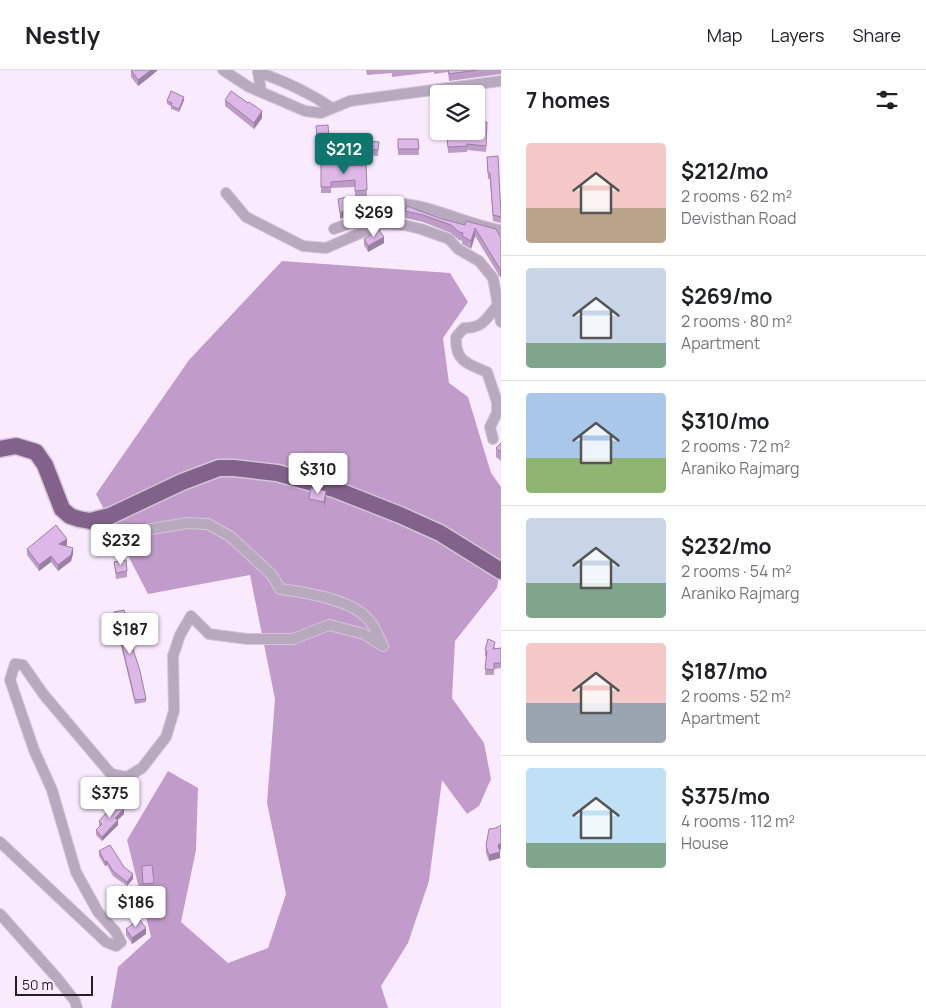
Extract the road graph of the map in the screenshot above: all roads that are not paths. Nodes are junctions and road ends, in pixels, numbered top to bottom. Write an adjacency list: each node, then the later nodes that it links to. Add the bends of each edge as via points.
1 (224, 70): 5 (street)
2 (258, 71): 3 (street); 5 (street)
3 (283, 75): 6 (street)
4 (501, 81): 6 (street, via 350,101)
5 (261, 92): 6 (street, via 305,111 321,113)
6 (332, 108)
7 (226, 193): 10 (street, via 246,217 303,246 326,248 381,224 404,225 449,239 458,249 486,267 493,278)
8 (334, 229): 9 (street, via 350,223 375,206 404,205)
9 (501, 230)
10 (498, 305): 11 (street); 12 (street, via 484,323 464,328 456,337 460,358 487,372 492,383 497,402 497,413 490,428)
11 (501, 322)
12 (493, 439)
13 (0, 450): 14 (highway, via 16,446 36,452 45,465 62,509 70,516)
14 (90, 521): 15 (highway, via 110,516 218,468 277,473 334,489 400,514 440,533); 16 (street, via 107,530 134,532 188,523 208,524 231,537 272,575 280,589 340,602 368,618 383,646 364,634 329,625 293,639 247,639 209,634 191,616 172,656 174,711 166,737 142,768 127,777 110,774 23,665 15,664 10,680 34,750 52,790 76,872 98,912 122,942 116,946 106,942)
15 (501, 571)
16 (0, 842)
17 (0, 914): 18 (street, via 57,978)
18 (77, 1008)

